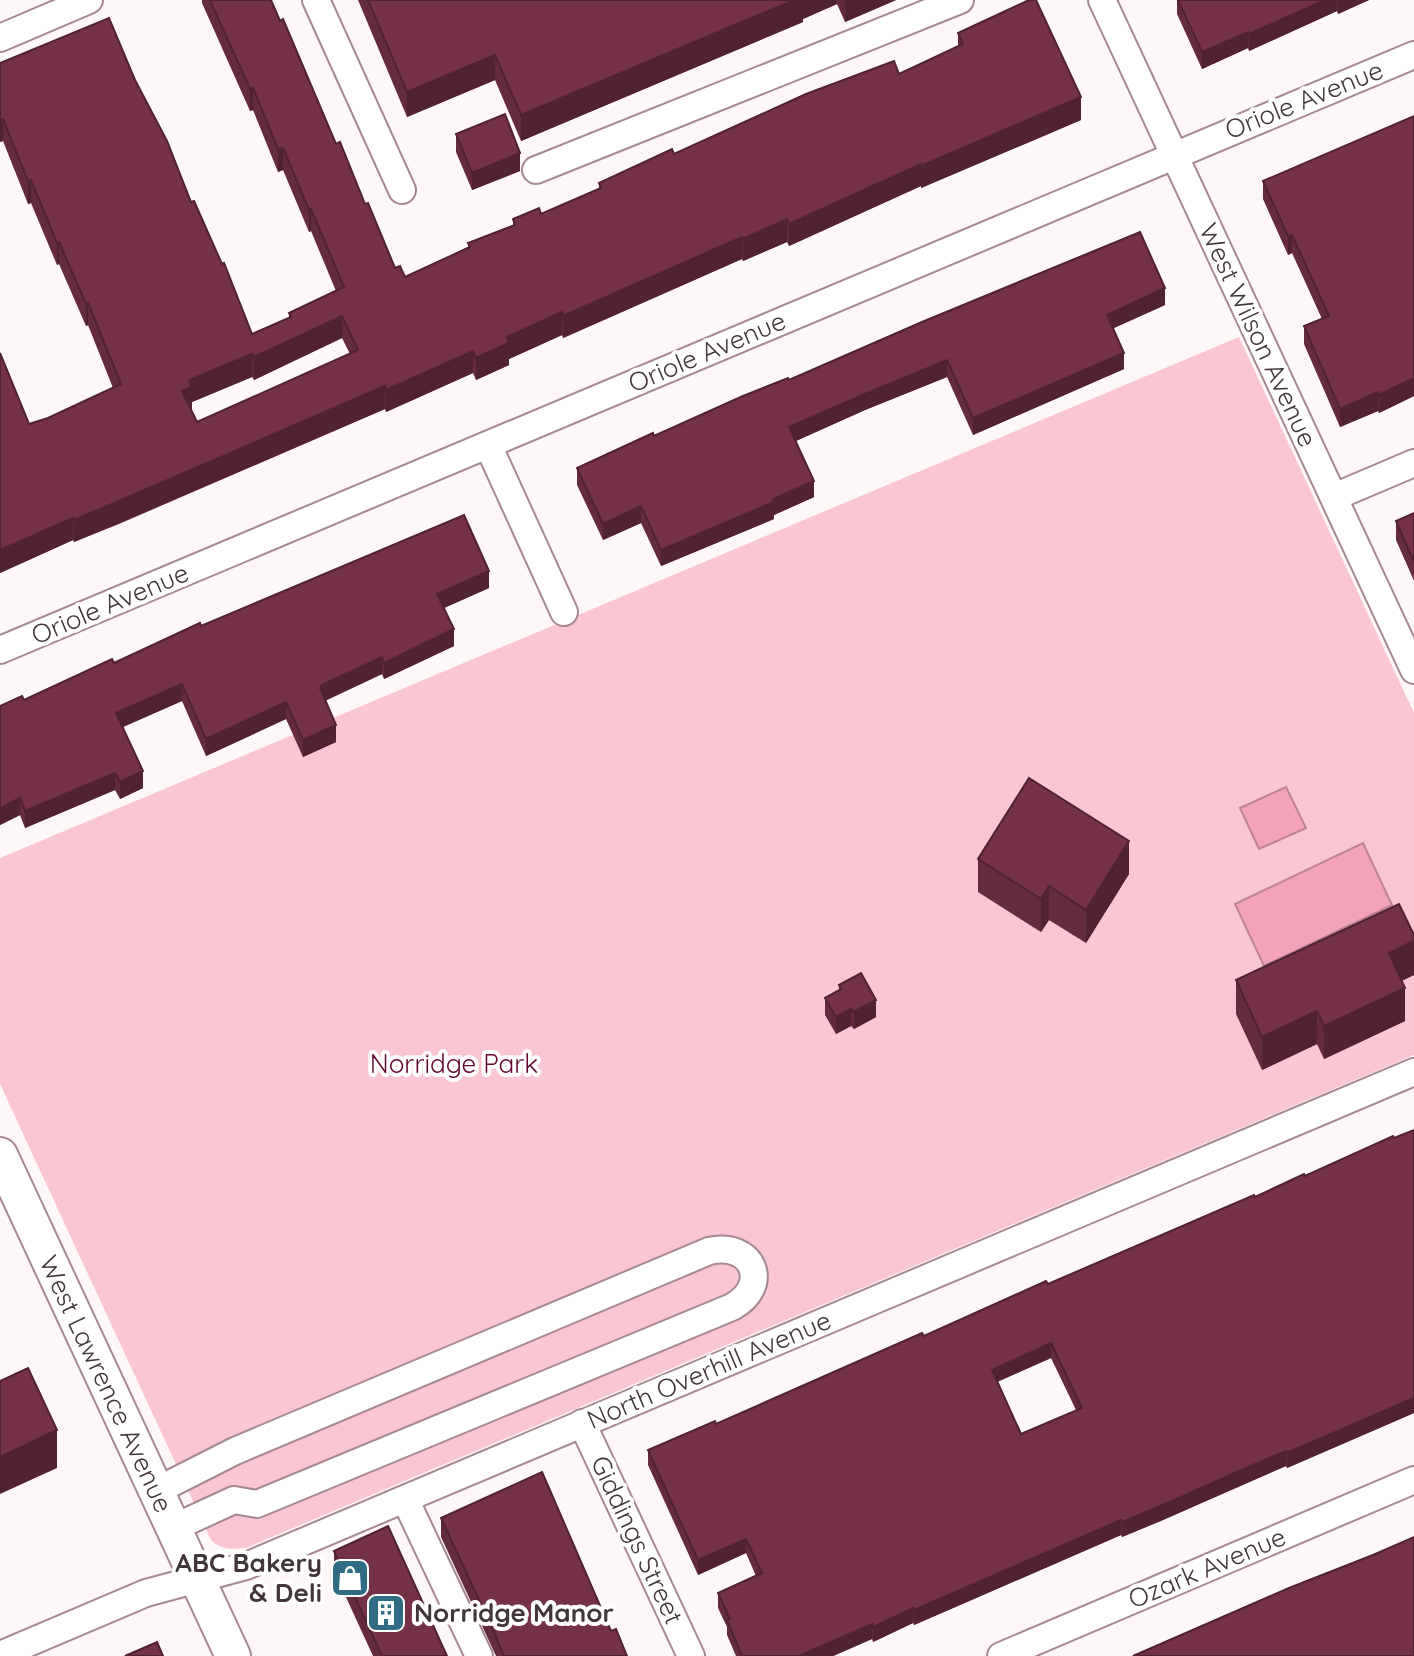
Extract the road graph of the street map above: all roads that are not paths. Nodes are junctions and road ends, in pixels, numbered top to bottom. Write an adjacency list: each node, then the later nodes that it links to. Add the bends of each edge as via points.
1 (89, 0): 5 (street)
2 (316, 0): 9 (street)
3 (960, 0): 8 (street)
4 (1102, 0): 7 (street, West Wilson Avenue)
5 (0, 38)
6 (1414, 55): 7 (street, Oriole Avenue)
7 (1174, 154): 10 (street, Oriole Avenue); 12 (street, West Wilson Avenue)
8 (536, 170)
9 (402, 190)
10 (488, 445): 13 (street); 14 (street, Oriole Avenue)
11 (1414, 463): 12 (street)
12 (1334, 497): 15 (street, West Wilson Avenue)
13 (564, 612)
14 (0, 650)
15 (1414, 670)
16 (1414, 1072): 18 (street, North Overhill Avenue)
17 (0, 1155): 20 (main road, West Lawrence Avenue)
18 (582, 1423): 21 (street, North Overhill Avenue); 27 (street, Giddings Street)
19 (1414, 1480): 28 (street, Ozark Avenue)
20 (156, 1491): 22 (main road, West Lawrence Avenue); 22 (street, via 235,1451 709,1251 733,1249 751,1266 751,1291 732,1307 257,1504 234,1500)
21 (405, 1499): 23 (street, North Overhill Avenue, via 246,1566); 26 (street)
22 (173, 1528): 23 (main road, West Lawrence Avenue)
23 (197, 1579): 24 (street, North Overhill Avenue, via 146,1593); 25 (main road, West Lawrence Avenue)
24 (0, 1655)
25 (233, 1656)
26 (479, 1656)
27 (691, 1656)
28 (1001, 1656)

